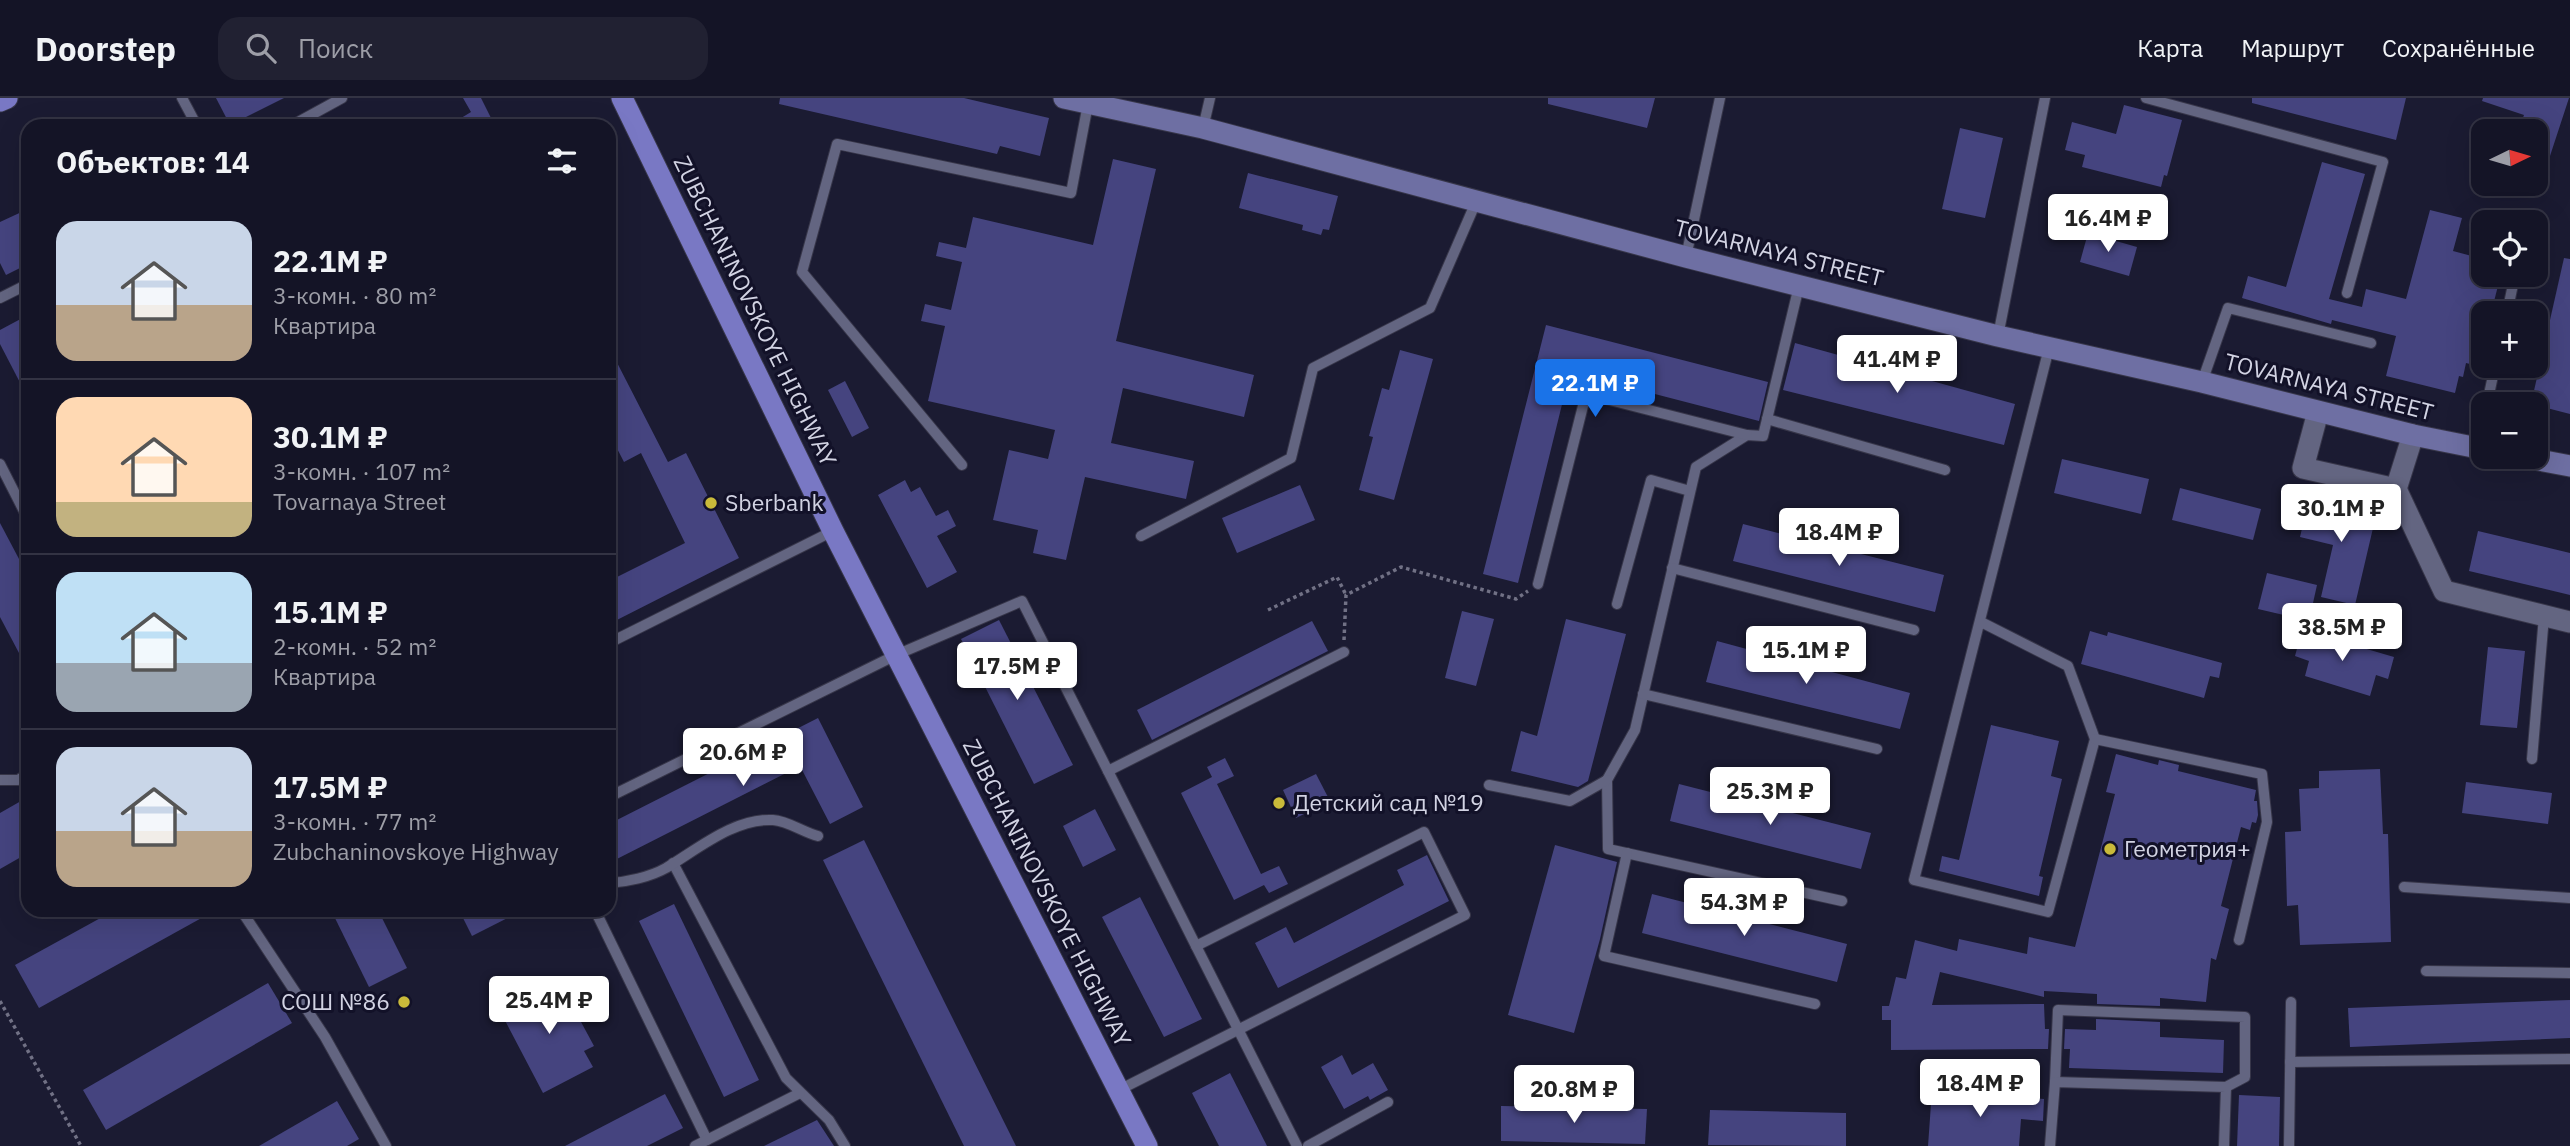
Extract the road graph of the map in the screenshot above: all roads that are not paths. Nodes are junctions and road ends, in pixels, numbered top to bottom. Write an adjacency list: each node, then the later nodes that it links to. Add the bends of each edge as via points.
1 (7, 98): 10 (main road)
2 (182, 98): 12 (lane)
3 (342, 98): 13 (lane)
4 (622, 98): 38 (main road, ZUBCHANINOVSKOYE HIGHWAY)
5 (1064, 98): 11 (street, TOVARNAYA STREET)
6 (1210, 98): 14 (lane)
7 (1720, 98): 16 (lane)
8 (2045, 98): 21 (lane)
9 (2146, 98): 19 (lane, via 2383,162)
10 (0, 101)
11 (1088, 104): 14 (street, TOVARNAYA STREET); 32 (lane, via 1071,193 837,144 802,272)
12 (193, 119)
13 (303, 119)
14 (1203, 128): 15 (street, TOVARNAYA STREET)
15 (1476, 202): 16 (street, TOVARNAYA STREET); 39 (lane, via 1430,308 1312,368 1291,458)
16 (1686, 257): 17 (street, TOVARNAYA STREET)
17 (1799, 286): 21 (street, TOVARNAYA STREET); 26 (lane)
18 (21, 288): 20 (lane)
19 (2347, 293)
20 (0, 298)
21 (1998, 336): 23 (street, TOVARNAYA STREET)
22 (2371, 343): 24 (lane, via 2228,308)
23 (2049, 348): 24 (street, TOVARNAYA STREET); 44 (lane)
24 (2202, 382): 25 (street, TOVARNAYA STREET)
25 (2318, 412): 28 (street, TOVARNAYA STREET); 35 (street, via 2303,468)
26 (1767, 419): 27 (lane, via 1763,436); 34 (lane)
27 (1747, 435): 36 (lane, via 1696,467); 41 (lane, via 1586,394)
28 (2413, 435): 29 (street, TOVARNAYA STREET); 35 (street)
29 (2471, 446)
30 (2548, 462): 33 (street)
31 (0, 464): 37 (lane)
32 (962, 465)
33 (2570, 466)
34 (1945, 470)
35 (2396, 489): 43 (street, via 2444,592)
36 (1690, 491): 40 (lane); 42 (lane, via 1651,480)
37 (21, 505)
38 (833, 531): 47 (lane); 49 (main road, ZUBCHANINOVSKOYE HIGHWAY)
39 (1141, 536)
40 (1672, 568): 46 (lane); 50 (lane)
41 (1538, 584)
42 (1617, 604)
43 (2544, 616): 45 (street); 53 (lane)
44 (1981, 622): 51 (lane, via 2068,666); 51 (lane, via 1914,880 2048,912)
45 (2570, 622)
46 (1914, 630)
47 (616, 640)
48 (1344, 652): 54 (lane)
49 (896, 655): 54 (lane, via 1022,601); 59 (lane); 80 (main road, ZUBCHANINOVSKOYE HIGHWAY)
50 (1643, 694): 52 (lane); 57 (lane, via 1635,730)
51 (2095, 739): 69 (lane, via 2262,774 2267,822)
52 (1877, 749)
53 (2532, 759)
54 (1108, 771): 70 (lane)
55 (21, 778): 56 (lane)
56 (0, 780)
57 (1607, 780): 58 (lane, via 1570,801); 61 (lane, via 1608,849)
58 (1489, 785)
59 (616, 794)
60 (818, 836): 62 (lane, via 776,820 759,820 726,831)
61 (1627, 853): 66 (lane); 74 (lane, via 1605,957)
62 (673, 863): 63 (lane); 81 (lane, via 777,1062)
63 (616, 883)
64 (2404, 887): 65 (lane)
65 (2570, 898)
66 (1842, 901)
67 (246, 917): 85 (lane, via 325,1037)
68 (598, 917): 83 (lane)
69 (2239, 940)
70 (1196, 946): 75 (lane); 75 (lane, via 1424,832 1448,879 1465,915)
71 (2426, 971): 72 (lane)
72 (2570, 972)
73 (2291, 1002): 77 (lane)
74 (1815, 1004)
75 (1238, 1030): 80 (lane); 88 (lane)
76 (2570, 1059): 77 (lane)
77 (2290, 1062): 92 (lane)
78 (2055, 1082): 79 (lane); 79 (lane, via 2059,1010 2245,1017 2245,1077); 90 (lane)
79 (2226, 1087): 91 (lane)
80 (1119, 1090): 84 (main road, ZUBCHANINOVSKOYE HIGHWAY)
81 (800, 1093): 83 (lane); 87 (lane, via 829,1120)
82 (1388, 1102): 89 (lane)
83 (706, 1140): 86 (lane)
84 (1142, 1142)
85 (386, 1146)
86 (695, 1146)
87 (845, 1146)
88 (1297, 1146)
89 (1308, 1146)
90 (2050, 1146)
91 (2224, 1146)
92 (2289, 1146)

